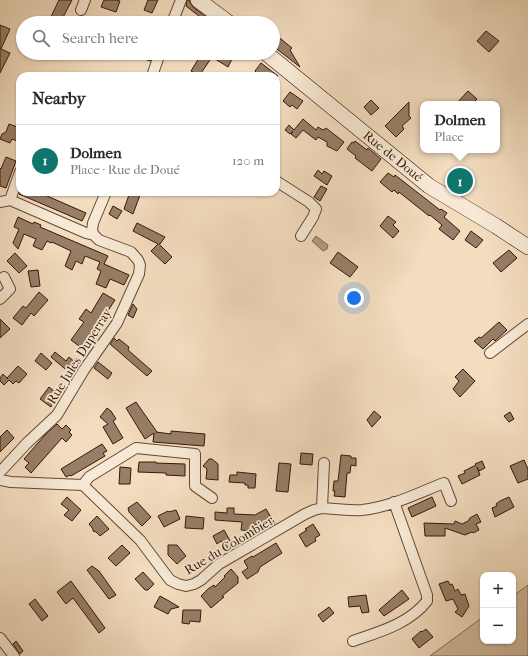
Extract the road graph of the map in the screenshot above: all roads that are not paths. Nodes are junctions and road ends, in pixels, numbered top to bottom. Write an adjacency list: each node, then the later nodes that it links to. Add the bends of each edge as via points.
1 (86, 0): 4 (street)
2 (181, 0): 5 (street)
3 (198, 0): 6 (street)
4 (81, 10)
5 (175, 16)
6 (220, 16)
7 (158, 60): 9 (street)
8 (275, 60): 16 (street, Rue de Doué, via 429,186)
9 (153, 72)
10 (16, 180): 13 (street)
11 (280, 184): 15 (street, via 316,209)
12 (104, 196): 14 (street, via 92,227)
13 (5, 201): 14 (street, Rue Jules Duperray)
14 (94, 234): 22 (street, Rue Jules Duperray, via 99,240 131,252 140,265 139,274 118,322 57,415)
15 (301, 236)
16 (528, 247)
17 (4, 277): 18 (street, via 10,289)
18 (0, 299)
19 (528, 324): 20 (street)
20 (490, 353)
21 (324, 463): 28 (street)
22 (0, 472)
23 (0, 480): 24 (street)
24 (84, 485): 25 (street, via 89,477 136,448 195,454 195,486); 28 (street, Rue du Colombier, via 140,540 170,580 186,586 201,580 219,564 305,514)
25 (212, 498)
26 (451, 501): 27 (street, via 444,483)
27 (394, 502): 28 (street, via 363,510); 30 (street, via 427,601 424,606 397,625)
28 (322, 508)
29 (0, 638): 31 (street)
30 (352, 641)
31 (9, 654)

